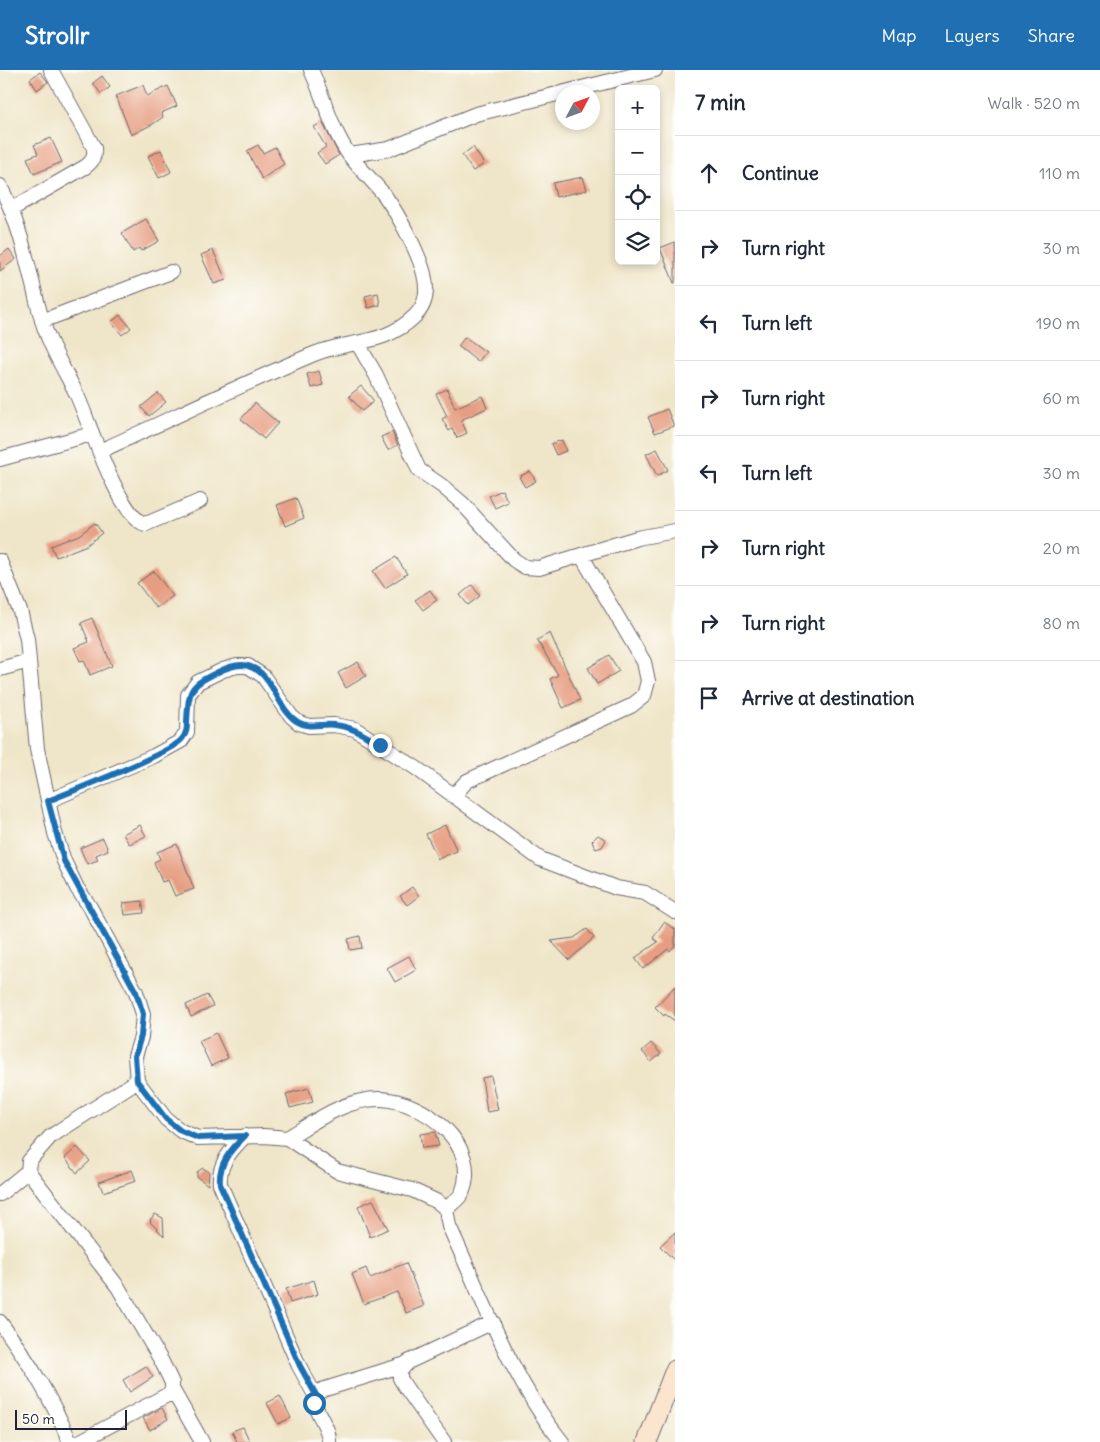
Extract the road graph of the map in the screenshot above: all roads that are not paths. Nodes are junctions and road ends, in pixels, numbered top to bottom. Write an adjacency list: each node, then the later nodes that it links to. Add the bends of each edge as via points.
1 (51, 70): 6 (street, via 95,155 85,167)
2 (311, 70): 4 (street)
3 (655, 70): 4 (street, via 476,114 390,149)
4 (350, 155): 9 (street, via 396,214 424,273 427,292 416,316 381,338)
5 (0, 186): 6 (street)
6 (12, 209): 8 (street)
7 (171, 272): 8 (street)
8 (42, 321): 10 (street)
9 (358, 344): 11 (street, via 316,353); 15 (street, via 393,411 418,470 462,503 509,555 525,567 539,568)
10 (92, 434): 11 (street); 12 (street)
11 (100, 451): 13 (street, via 117,490 141,524)
12 (0, 459)
13 (200, 500)
14 (675, 531): 15 (street, via 637,538)
15 (581, 555): 19 (street, via 644,662 648,681 644,696 631,706 467,781)
16 (0, 560): 17 (street, via 20,612)
17 (29, 660): 18 (street); 20 (street, via 37,749)
18 (0, 670)
19 (453, 796): 20 (street, via 354,729 299,723 263,676 248,666 237,666 198,682 193,688 188,695 187,732 181,741 154,756); 21 (street, via 540,859 616,888 645,893)
20 (48, 801): 22 (street, via 64,861 136,992 143,1014 135,1056)
21 (675, 912)
22 (137, 1081): 23 (street, via 166,1119 181,1131 198,1138); 25 (street, via 50,1137 29,1161)
23 (245, 1136): 24 (street); 33 (street, via 221,1167 220,1184 300,1366)
24 (287, 1138): 27 (street, via 337,1171 412,1190); 27 (street, via 338,1108 357,1101 382,1099 415,1108 437,1119 453,1136 464,1159 462,1194)
25 (28, 1171): 26 (street); 32 (street, via 118,1287 162,1362)
26 (0, 1194)
27 (446, 1209): 29 (street, via 449,1226)
28 (0, 1322): 34 (street, via 36,1372)
29 (493, 1322): 30 (street); 39 (street, via 514,1370 542,1417)
30 (403, 1366): 33 (street, via 322,1390); 38 (street, via 400,1378)
31 (675, 1370): 40 (street)
32 (172, 1390): 35 (street); 36 (street)
33 (316, 1395): 37 (street, via 314,1403 330,1434)
34 (70, 1442)
35 (80, 1442)
36 (202, 1442)
37 (329, 1442)
38 (444, 1442)
39 (562, 1442)
40 (647, 1442)

